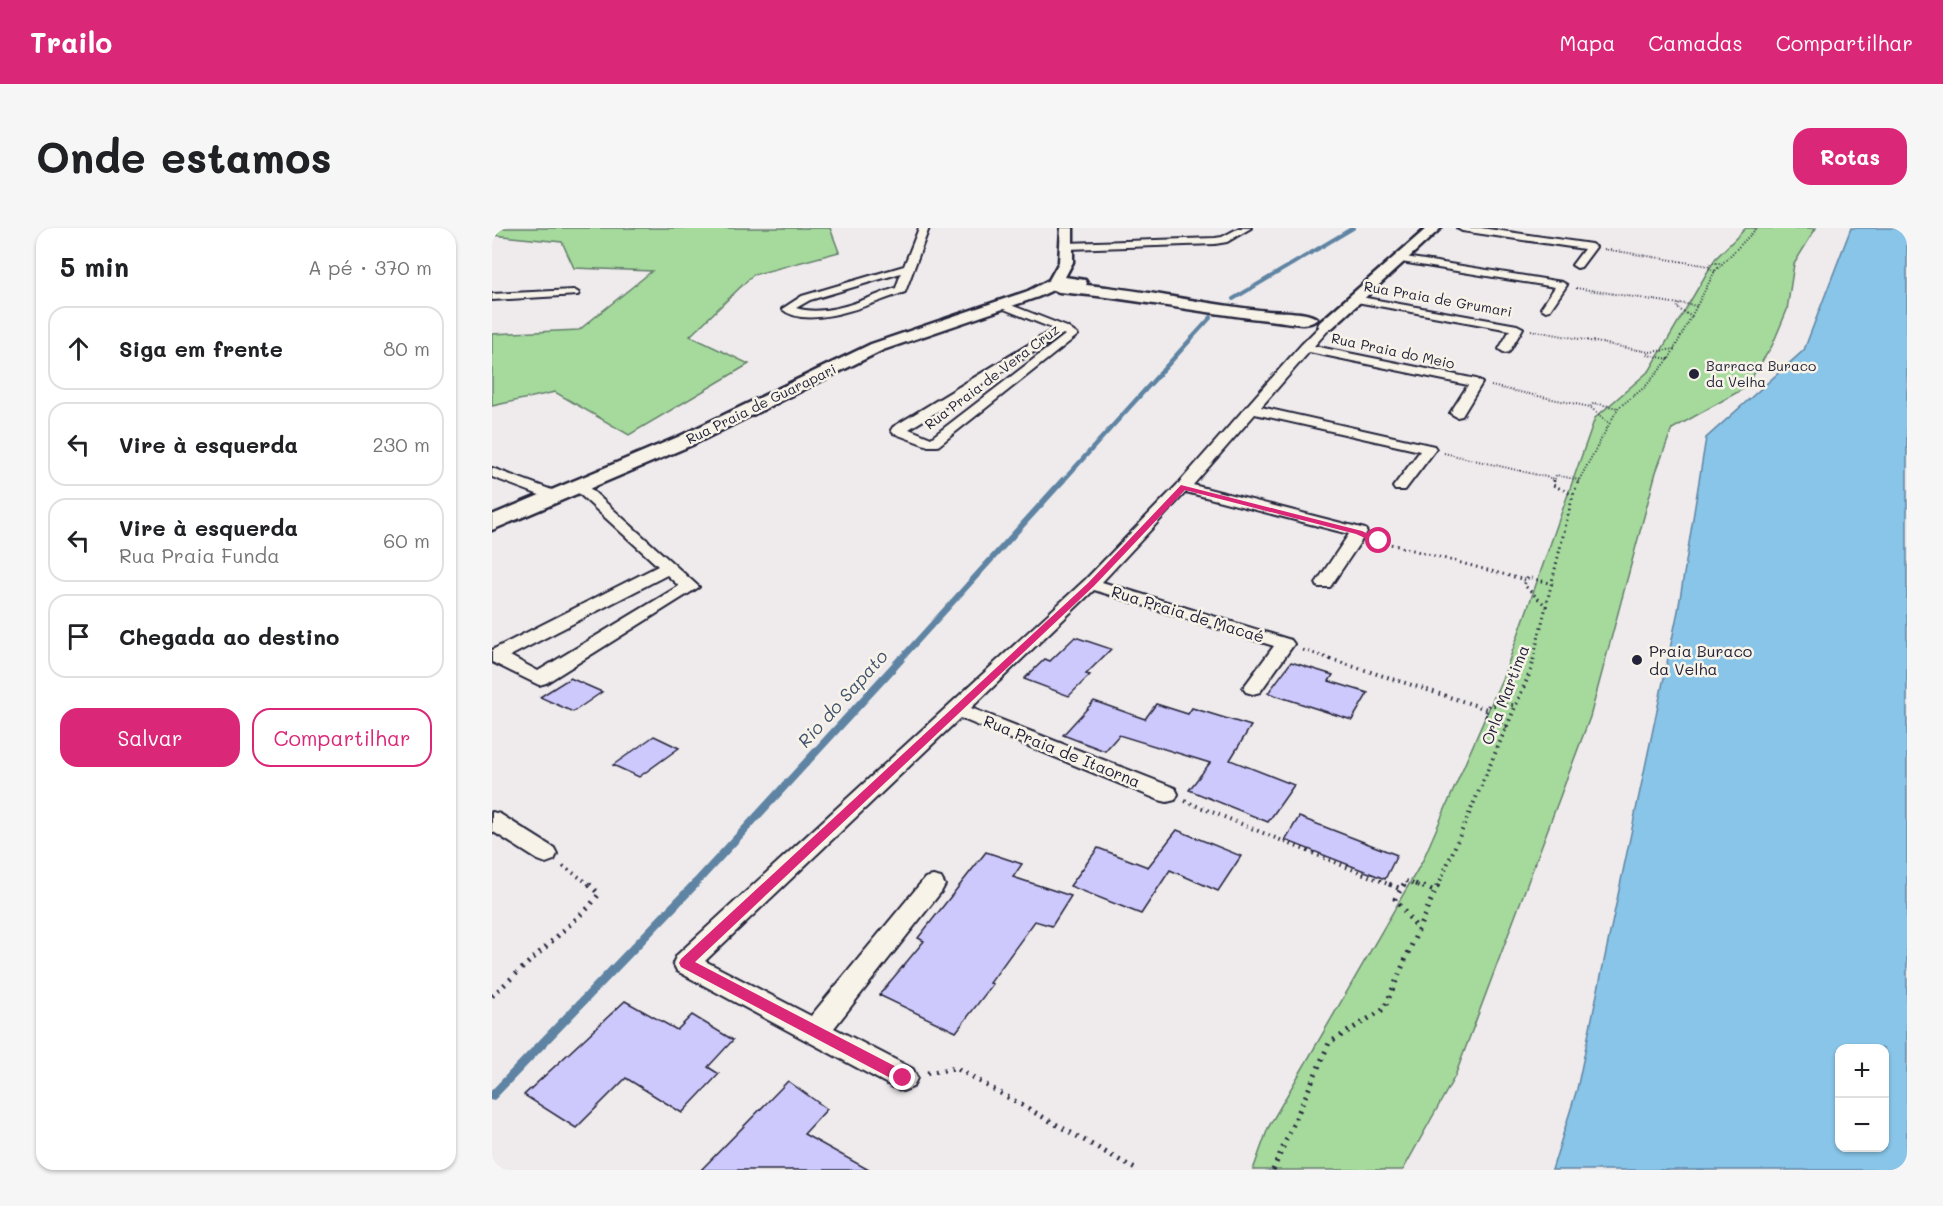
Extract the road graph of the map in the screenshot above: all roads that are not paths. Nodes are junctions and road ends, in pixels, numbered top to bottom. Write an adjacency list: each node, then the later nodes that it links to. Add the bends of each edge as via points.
1 (924, 228): 9 (street)
2 (1067, 228): 6 (street)
3 (1246, 228): 6 (street, via 1215,241)
4 (1435, 228): 7 (street)
5 (1462, 228): 8 (street, via 1591,247)
6 (1067, 246): 10 (street)
7 (1400, 259): 13 (street); 15 (street, via 1562,285)
8 (1577, 265)
9 (908, 268): 9 (street, via 806,298 787,309 816,315 901,290)
10 (1068, 284): 14 (street, Rua Praia de Guarapari); 17 (street, Rua Praia de Guarapari, via 1256,314)
11 (574, 293): 12 (street)
12 (492, 297)
13 (1351, 303): 17 (street); 17 (street, Rua Praia de Guarapari, via 1326,326); 18 (street, Rua Praia de Grumari, via 1517,328)
14 (1003, 304): 16 (street, Rua Praia de Vera Cruz); 22 (street, Rua Praia de Guarapari, via 877,347 685,441)
15 (1546, 308)
16 (1062, 329): 16 (street, Rua Praia de Vera Cruz, via 1053,335 898,430 933,443 1072,335)
17 (1307, 331): 19 (street); 20 (street, Rua Praia do Meio, via 1476,383)
18 (1505, 349)
19 (1251, 409): 23 (street); 24 (street, via 1429,449)
20 (1457, 413)
21 (492, 472): 25 (street)
22 (579, 486): 25 (street, Rua Praia de Guarapari); 27 (street)
23 (1183, 487): 28 (street); 29 (street, via 1359,532)
24 (1400, 487)
25 (555, 496): 26 (street, Rua Praia de Guarapari)
26 (492, 523)
27 (667, 568): 27 (street, via 690,587 539,679 495,656)
28 (1091, 584): 30 (street, Rua Praia de Macaé, via 1285,644); 31 (street)
29 (1324, 584)
30 (1253, 688)
31 (956, 709): 32 (street, Rua Praia de Itaorna); 36 (street, via 686,963)
32 (1167, 794)
33 (492, 820): 34 (street)
34 (546, 854)
35 (933, 885): 36 (street)
36 (815, 1031): 37 (street)
37 (903, 1078)

